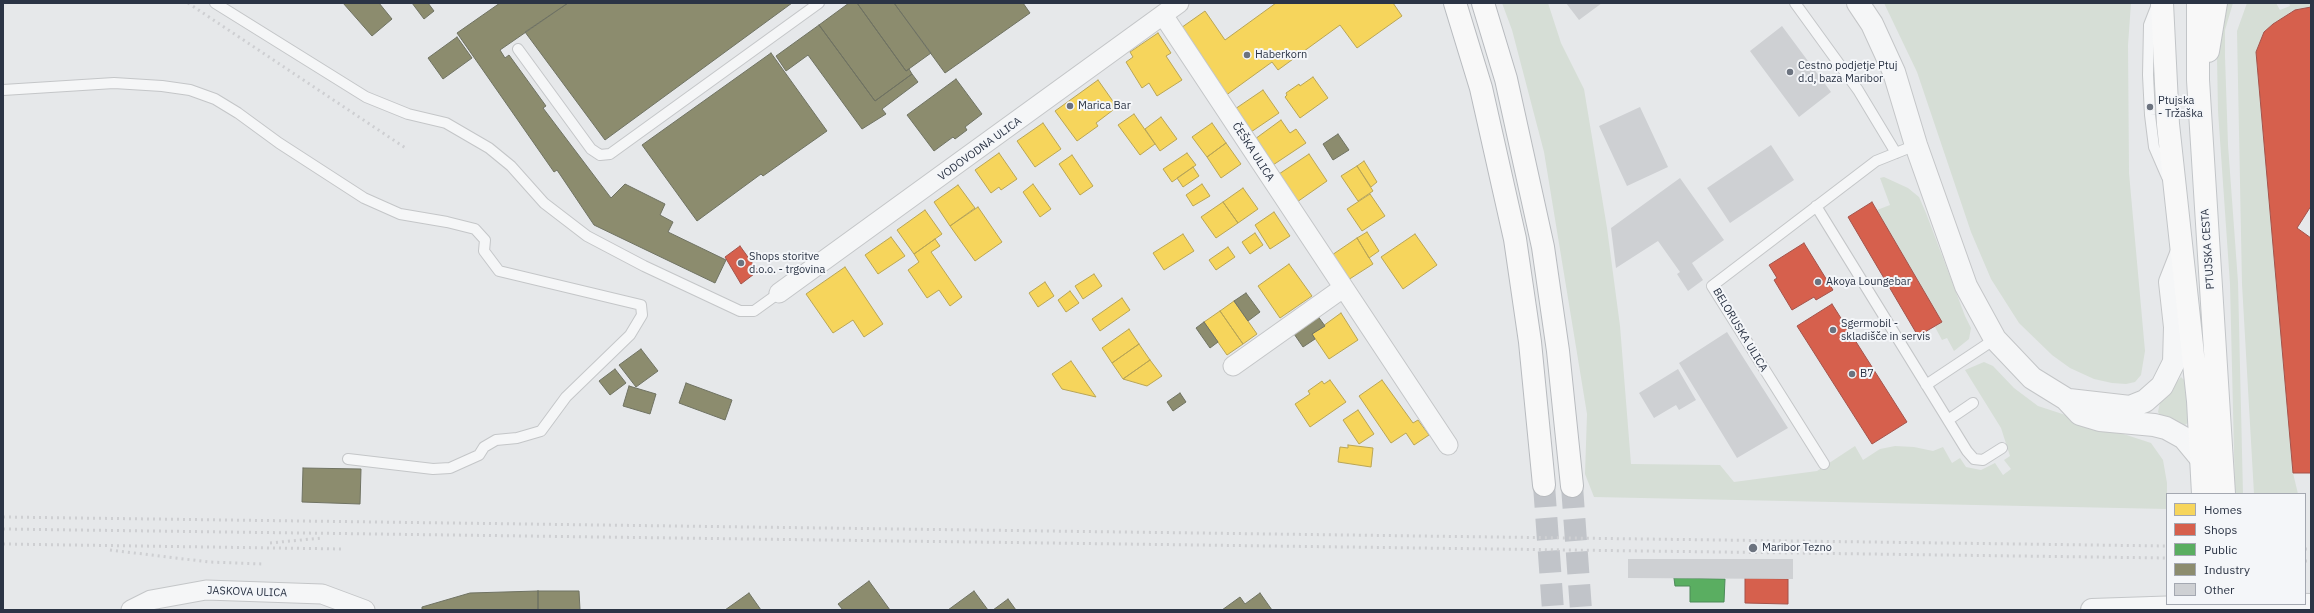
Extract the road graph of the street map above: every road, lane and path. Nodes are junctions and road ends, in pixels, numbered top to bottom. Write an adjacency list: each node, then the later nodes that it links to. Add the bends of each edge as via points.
1 (215, 3): 22 (lane, via 366,97 408,114 446,123 489,148 511,166 544,203 587,236 644,266 740,311 754,311)
2 (819, 3): 13 (lane, via 610,154 600,155 591,149)
3 (1179, 3): 12 (street, VODOVODNA ULICA)
4 (1455, 3): 34 (main road, via 1481,88 1515,240 1530,342)
5 (1483, 3): 35 (main road, via 1508,87 1543,247 1558,351)
6 (1795, 3): 17 (lane, via 1858,90)
7 (1858, 3): 16 (street, via 1872,24 1894,72)
8 (2157, 3): 18 (lane, via 2150,25 2150,115 2154,147 2163,170)
9 (2162, 3): 18 (main road, via 2164,65)
10 (2198, 3): 14 (main road, PTUJSKA CESTA)
11 (2216, 3): 14 (main road, via 2207,59)
12 (1163, 15): 21 (street, ČEŠKA ULICA); 22 (street, VODOVODNA ULICA)
13 (518, 49)
14 (2198, 80): 37 (main road, PTUJSKA CESTA)
15 (3, 90): 31 (lane, via 114,83 190,90 215,99 238,113 364,198 400,214 475,229 485,240 484,251 500,271 641,306 642,315 630,335 566,397 540,431 517,438 496,440 484,447 479,456 450,468 433,469)
16 (1916, 145): 17 (lane, BELORUSKA ULICA); 23 (street, via 1966,286)
17 (1896, 153): 19 (lane, BELORUSKA ULICA, via 1876,161)
18 (2174, 187): 20 (main road)
19 (1816, 206): 25 (lane); 33 (lane, BELORUSKA ULICA, via 1712,286)
20 (2181, 254): 26 (street, via 2170,282 2175,327 2174,362 2162,386 2145,401 2130,407); 32 (main road)
21 (1343, 288): 24 (street); 29 (street, ČEŠKA ULICA)
22 (779, 293)
23 (1995, 339): 25 (lane); 26 (street, via 2032,378)
24 (1233, 366)
25 (1926, 385): 28 (lane)
26 (2066, 399): 32 (street, via 2080,414 2100,420 2166,428 2184,438)
27 (1973, 403): 28 (lane)
28 (1948, 420): 30 (lane, via 1974,459 1983,460)
29 (1448, 445)
30 (2002, 448)
31 (348, 459)
32 (2203, 461): 36 (main road)
33 (1824, 464)
34 (1544, 485)
35 (1572, 486)
36 (2203, 493)
37 (2224, 493)
38 (2239, 605): 41 (street, bridge)
39 (131, 610): 40 (street, JASKOVA ULICA, via 151,600 206,590 322,594)
40 (365, 610)
41 (2092, 610)

